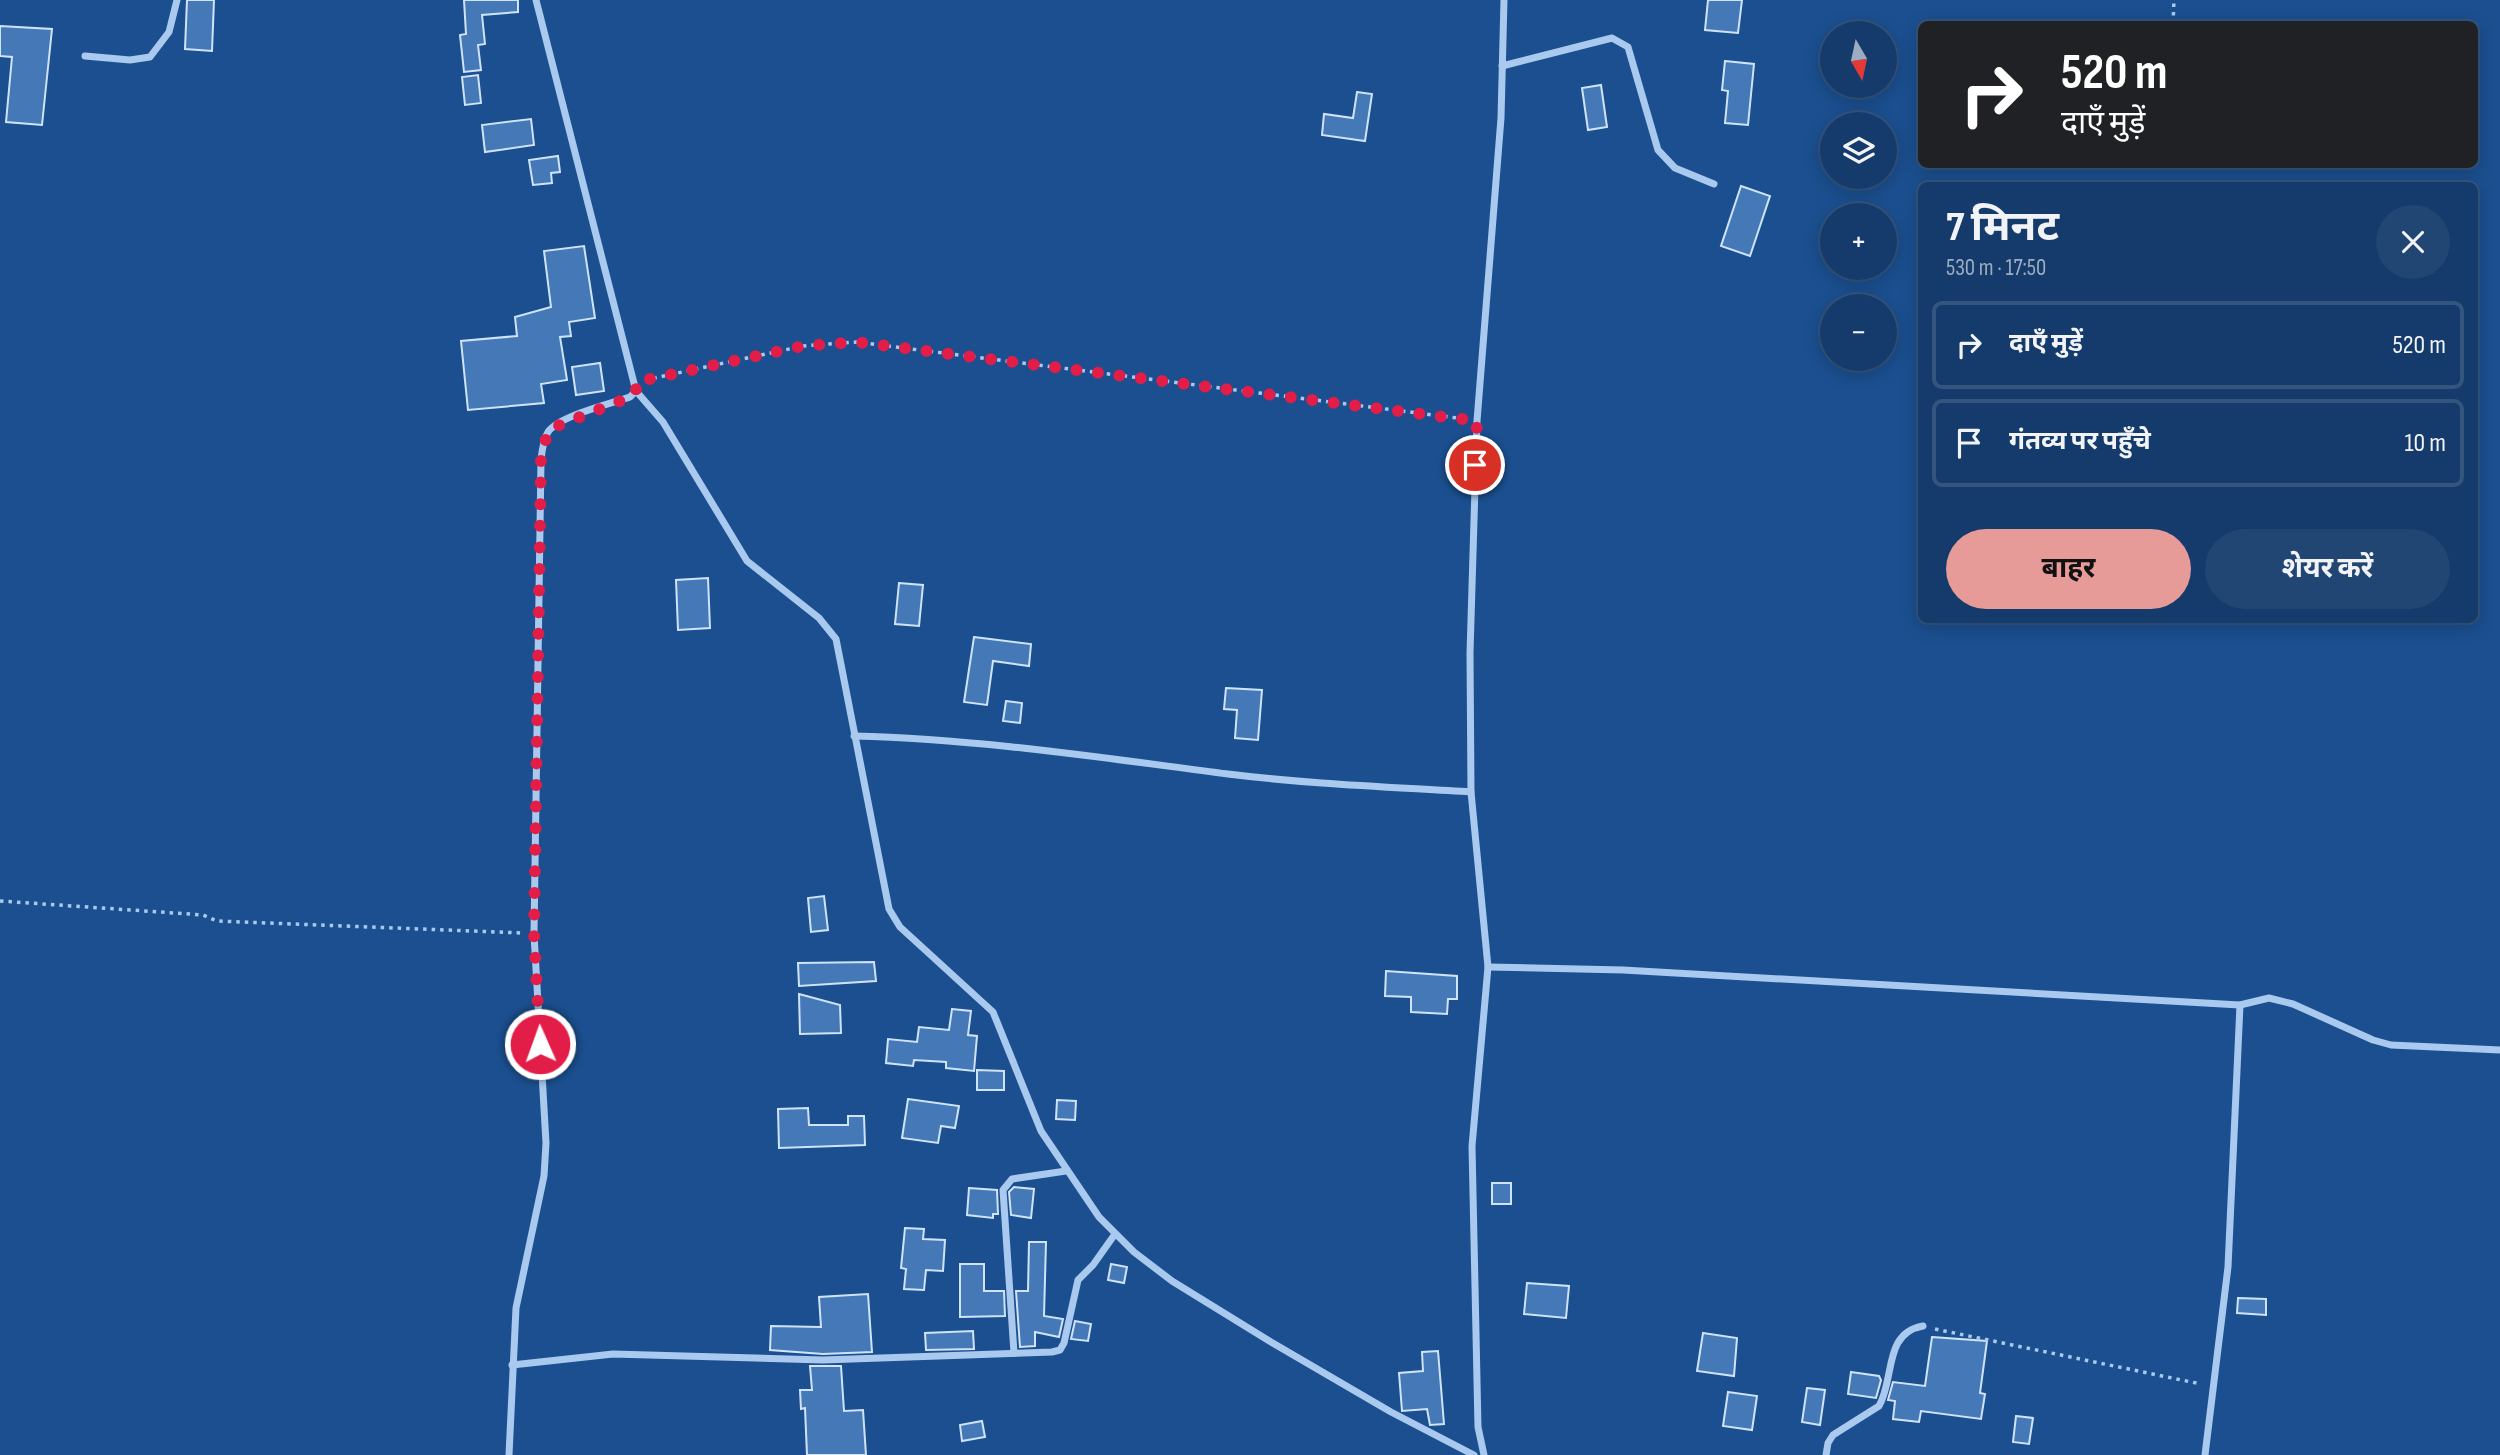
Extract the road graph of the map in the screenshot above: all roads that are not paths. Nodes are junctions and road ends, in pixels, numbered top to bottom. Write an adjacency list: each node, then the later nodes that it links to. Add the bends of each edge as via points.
1 (177, 0): 4 (street, via 169,32 150,57)
2 (536, 0): 7 (street)
3 (1504, 0): 5 (street)
4 (85, 56)
5 (1502, 58): 6 (street, via 1621,40 1628,47 1658,150 1675,168); 9 (street, via 1477,421)
6 (1714, 184)
7 (636, 387): 8 (street, via 663,422 747,561 830,628); 17 (street, via 630,397 563,420 547,434 543,446 534,934 546,1132 544,1176 516,1308)
8 (854, 736): 9 (street, via 939,738 1254,777); 13 (street, via 893,919 993,1012 1041,1131)
9 (1471, 792): 10 (street)
10 (1489, 967): 11 (street, via 1623,970); 20 (street, via 1472,1146 1478,1427)
11 (2240, 1005): 12 (street, via 2269,998 2293,1004 2391,1045); 22 (street, via 2228,1267)
12 (2500, 1049)
13 (1066, 1171): 14 (street); 16 (street, via 1012,1179 1003,1190)
14 (1115, 1234): 16 (street, via 1078,1280 1059,1350); 19 (street, via 1154,1269 1271,1342)
15 (1923, 1326): 21 (street, via 1911,1328 1895,1345 1879,1406 1833,1435)
16 (1014, 1353): 17 (street, via 823,1360 613,1354)
17 (512, 1365): 18 (street)
18 (509, 1455)
19 (1474, 1455)
20 (1484, 1455)
21 (1826, 1455)
22 (2205, 1455)

